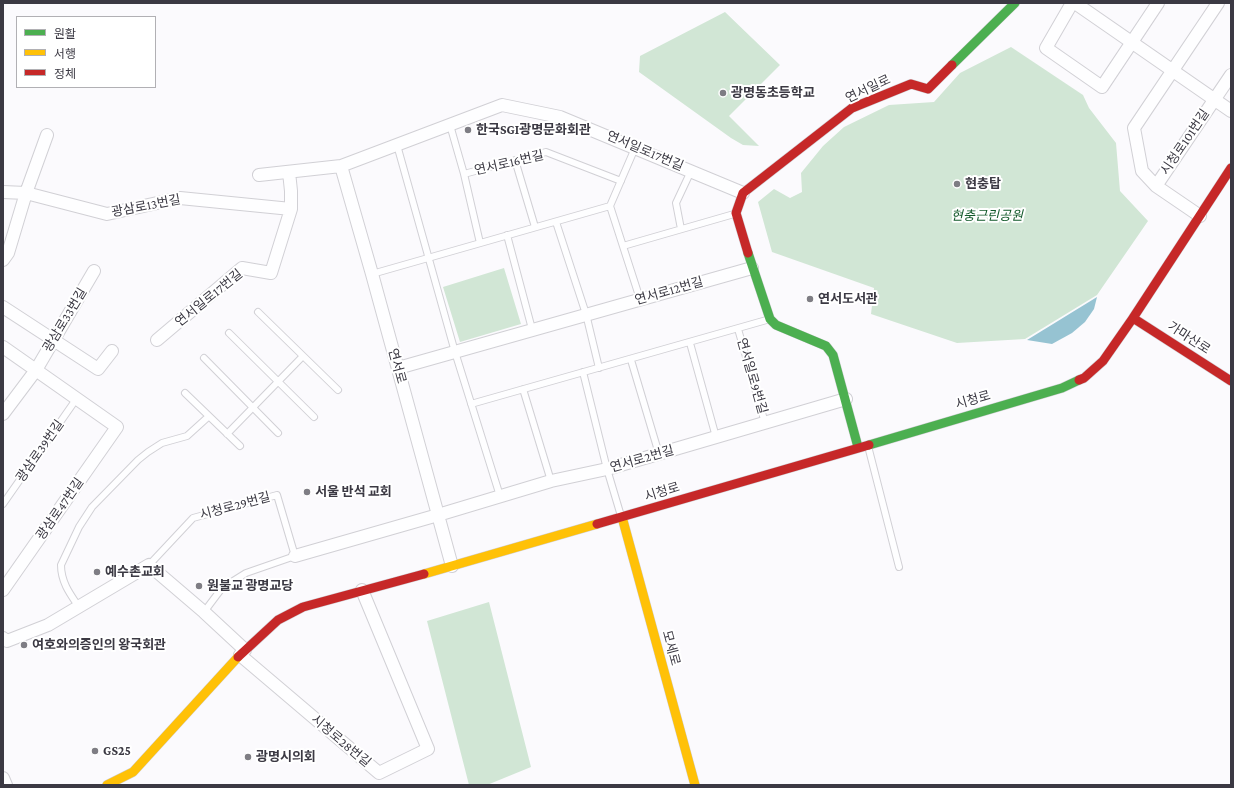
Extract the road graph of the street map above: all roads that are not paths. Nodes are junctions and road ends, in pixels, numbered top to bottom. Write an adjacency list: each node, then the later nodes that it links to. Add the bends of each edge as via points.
1 (1015, 3): 26 (main road, 연서일로, via 928,89 911,84 852,108)
2 (1074, 3): 5 (street, 시청로101번길); 6 (street, 시청로101번길, via 1046,48 1102,87)
3 (1158, 3): 6 (street, 시청로101번길)
4 (1218, 3): 7 (street, 시청로101번길)
5 (1092, 8): 6 (street, 시청로101번길)
6 (1132, 43): 7 (street, 시청로101번길)
7 (1173, 70): 9 (street, 시청로101번길); 23 (street, 시청로101번길, via 1134,128 1142,171)
8 (1231, 75): 9 (street, 시청로101번길)
9 (1215, 99): 10 (street, 시청로101번길); 23 (street, 시청로101번길)
10 (1231, 111)
11 (450, 125): 13 (street, 연서일로17번길); 14 (street, 연서일로17번길, via 502,105 560,117); 20 (lane, 연서로16번길)
12 (47, 135): 25 (street)
13 (397, 145): 16 (street, 연서일로17번길); 37 (lane)
14 (636, 148): 18 (street, 연서일로17번길); 22 (lane)
15 (515, 160): 20 (lane, 연서로16번길); 22 (lane, 연서로16번길, via 546,152); 32 (lane)
16 (341, 166): 19 (street, 연서일로17번길); 41 (street, 연서로)
17 (1231, 168): 30 (main road, 시청로)
18 (691, 171): 26 (street, 연서일로17번길); 33 (lane, via 676,203)
19 (289, 172): 21 (street, 연서일로17번길); 28 (street)
20 (464, 174): 35 (lane, 연서로16번길)
21 (260, 175)
22 (621, 181): 27 (lane)
23 (1156, 186): 30 (street, 시청로101번길)
24 (3, 192): 25 (street, 광삼로13번길)
25 (26, 193): 28 (street, 광삼로13번길, via 107,214 180,198); 38 (street, via 8,253)
26 (743, 194): 29 (main road)
27 (610, 206): 31 (lane); 36 (lane)
28 (291, 209): 52 (street, 연서일로17번길, via 271,273 242,268)
29 (736, 213): 33 (lane); 39 (main road)
30 (1200, 216): 46 (main road, 시청로)
31 (556, 222): 32 (lane); 45 (lane)
32 (535, 227): 34 (lane)
33 (682, 229): 36 (lane)
34 (507, 236): 35 (lane); 48 (lane)
35 (480, 243): 37 (lane)
36 (622, 246): 42 (lane)
37 (430, 257): 41 (lane); 56 (lane)
38 (3, 260)
39 (752, 268): 42 (street, 연서로12번길); 47 (main road)
40 (94, 271): 51 (street, 광삼로33번길)
41 (372, 274): 60 (street, 연서로)
42 (640, 299): 45 (street, 연서로12번길)
43 (3, 307): 51 (street)
44 (258, 312): 57 (lane)
45 (586, 314): 48 (street, 연서로12번길); 61 (lane)
46 (1133, 318): 64 (main road, 가마산로); 81 (main road, 시청로, via 1103,361 1084,378 1062,388)
47 (770, 320): 49 (lane, 연서일로9번길); 70 (main road, via 776,325 826,346 833,355)
48 (532, 329): 56 (street, 연서로12번길)
49 (738, 329): 53 (lane, 연서일로9번길); 76 (lane, 연서일로9번길)
50 (229, 333): 65 (lane)
51 (53, 340): 55 (street, via 98,369); 62 (street, 광삼로33번길)
52 (157, 340)
53 (690, 343): 59 (lane, 연서일로9번길); 79 (lane)
54 (3, 347): 62 (street)
55 (112, 350)
56 (456, 352): 60 (street, 연서로12번길); 71 (lane)
57 (303, 356): 65 (lane); 67 (lane)
58 (204, 358): 72 (lane)
59 (631, 360): 61 (lane, 연서일로9번길); 82 (lane)
60 (398, 368): 87 (street, 연서로)
61 (599, 368): 63 (lane, 연서일로9번길)
62 (36, 370): 69 (street); 73 (street, 광삼로33번길)
63 (583, 372): 66 (lane, 연서일로9번길); 83 (lane)
64 (1231, 380)
65 (278, 382): 72 (lane); 75 (lane)
66 (523, 389): 71 (lane, 연서일로9번길); 84 (lane)
67 (338, 390)
68 (185, 393): 74 (lane)
69 (77, 398): 86 (lane, 광삼로39번길); 93 (street, 광삼로47번길, via 117,427)
70 (846, 399): 76 (street, 연서로2번길); 81 (main road)
71 (471, 404): 85 (lane)
72 (253, 407): 77 (lane); 78 (lane)
73 (3, 414)
74 (208, 417): 78 (lane); 95 (lane, via 187,436 162,443 138,460 88,513 61,565 62,580)
75 (314, 417)
76 (766, 423): 79 (street, 연서로2번길)
77 (278, 433)
78 (226, 434): 80 (lane)
79 (716, 438): 82 (street, 연서로2번길)
80 (240, 446)
81 (863, 446): 88 (main road, 시청로); 92 (lane)
82 (659, 454): 83 (street, 연서로2번길)
83 (607, 469): 84 (street, 연서로2번길); 88 (lane)
84 (551, 481): 85 (street, 연서로2번길)
85 (500, 496): 87 (street, 연서로2번길)
86 (3, 504)
87 (438, 516): 89 (street); 91 (street, 연서로)
88 (622, 517): 91 (main road, 시청로); 102 (main road, 모세로)
89 (295, 556): 90 (lane, 시청로29번길, via 277,495 193,518); 96 (lane, via 246,573 222,588)
90 (149, 565): 95 (street, 시청로29번길); 96 (street)
91 (452, 566): 94 (main road, 시청로)
92 (900, 567)
93 (3, 590)
94 (362, 590): 98 (main road, 시청로, via 303,607 278,620); 98 (street, 시청로28번길, via 428,749 379,773)
95 (79, 607): 97 (street, 시청로29번길, via 48,625 7,641)
96 (204, 612): 98 (street)
97 (3, 638)
98 (242, 653): 101 (main road, 시청로, via 133,772)
99 (3, 778): 100 (street)
100 (6, 785)
101 (107, 785)
102 (695, 785)

